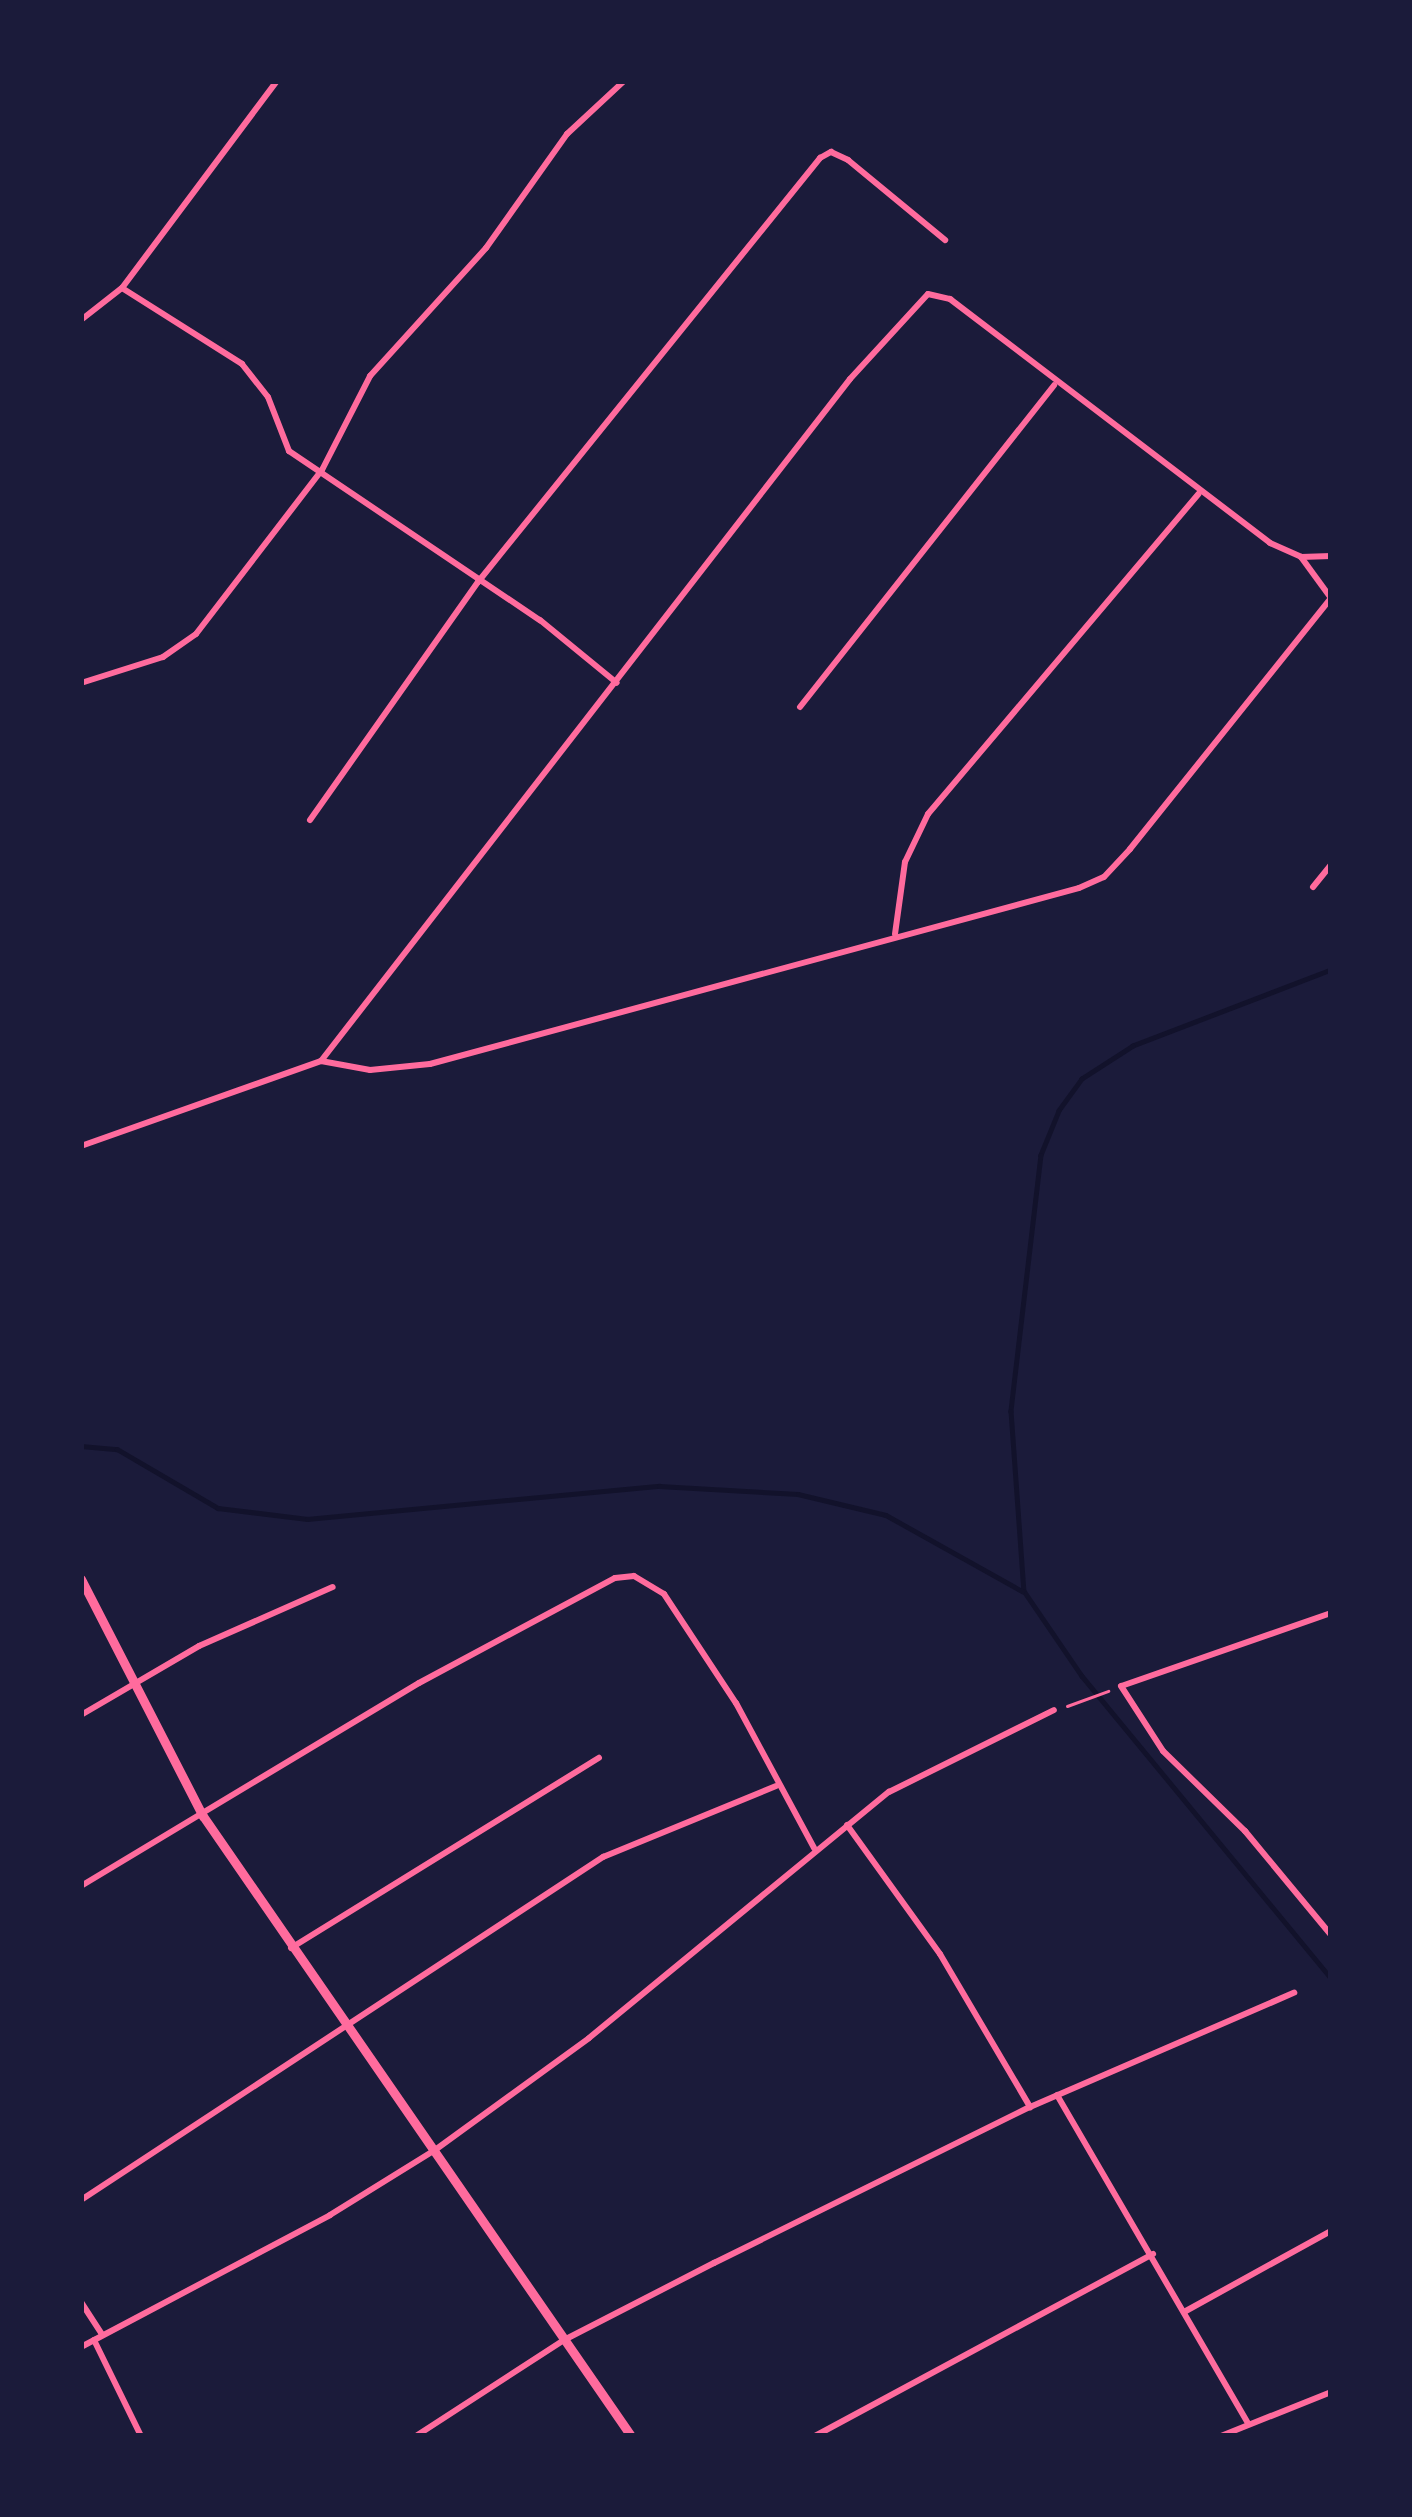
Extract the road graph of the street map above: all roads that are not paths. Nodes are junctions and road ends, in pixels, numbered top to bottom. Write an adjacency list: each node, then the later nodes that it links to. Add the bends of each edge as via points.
1 (277, 81): 4 (street)
2 (624, 81): 7 (street, via 567,134 486,248 370,376)
3 (945, 240): 11 (street, via 831,152 795,185)
4 (122, 288): 5 (street); 7 (street, via 242,364 268,397 289,451)
5 (81, 320)
6 (1054, 385): 8 (street); 14 (street, via 950,299 928,294 850,379); 15 (street)
7 (322, 470): 11 (street); 13 (street, via 185,644)
8 (1198, 494): 9 (street); 19 (street, via 928,814 905,862)
9 (1301, 557): 10 (street); 12 (street)
10 (1326, 557)
11 (478, 582): 14 (street); 16 (street)
12 (1331, 598): 19 (street, via 1104,877)
13 (81, 683)
14 (617, 683): 20 (street)
15 (800, 707)
16 (310, 820)
17 (1331, 866): 18 (street)
18 (1313, 887)
19 (896, 934): 20 (street, via 430,1064 370,1070)
20 (321, 1061): 21 (street)
21 (81, 1146)
22 (81, 1579): 25 (street)
23 (333, 1587): 25 (street, via 199,1646)
24 (1331, 1613): 34 (street, via 1121,1686 1162,1751 1246,1831)
25 (132, 1687): 27 (street); 30 (street)
26 (1054, 1710): 31 (street, via 938,1762)
27 (81, 1715)
28 (599, 1757): 35 (street)
29 (778, 1786): 30 (street, via 736,1702 664,1594 634,1576 596,1588 419,1683); 32 (street); 37 (street, via 603,1857)
30 (203, 1816): 33 (street); 35 (street)
31 (847, 1825): 32 (street); 39 (street, via 940,1954)
32 (814, 1850): 40 (street, via 589,2038)
33 (81, 1886)
34 (1331, 1935)
35 (291, 1948): 37 (street)
36 (1294, 1993): 38 (street)
37 (347, 2027): 40 (street); 41 (street)
38 (1057, 2096): 39 (street); 43 (street)
39 (1030, 2108): 48 (street)
40 (435, 2150): 46 (street); 48 (street)
41 (81, 2200)
42 (1331, 2231): 45 (street)
43 (1153, 2254): 45 (street); 55 (street)
44 (81, 2302): 46 (street)
45 (1184, 2312): 51 (street)
46 (103, 2335): 47 (street)
47 (94, 2340): 49 (street); 52 (street)
48 (564, 2340): 53 (street); 54 (street)
49 (81, 2347)
50 (1331, 2392): 51 (street)
51 (1248, 2423): 56 (street)
52 (141, 2436)
53 (416, 2436)
54 (631, 2436)
55 (815, 2436)
56 (1221, 2436)

